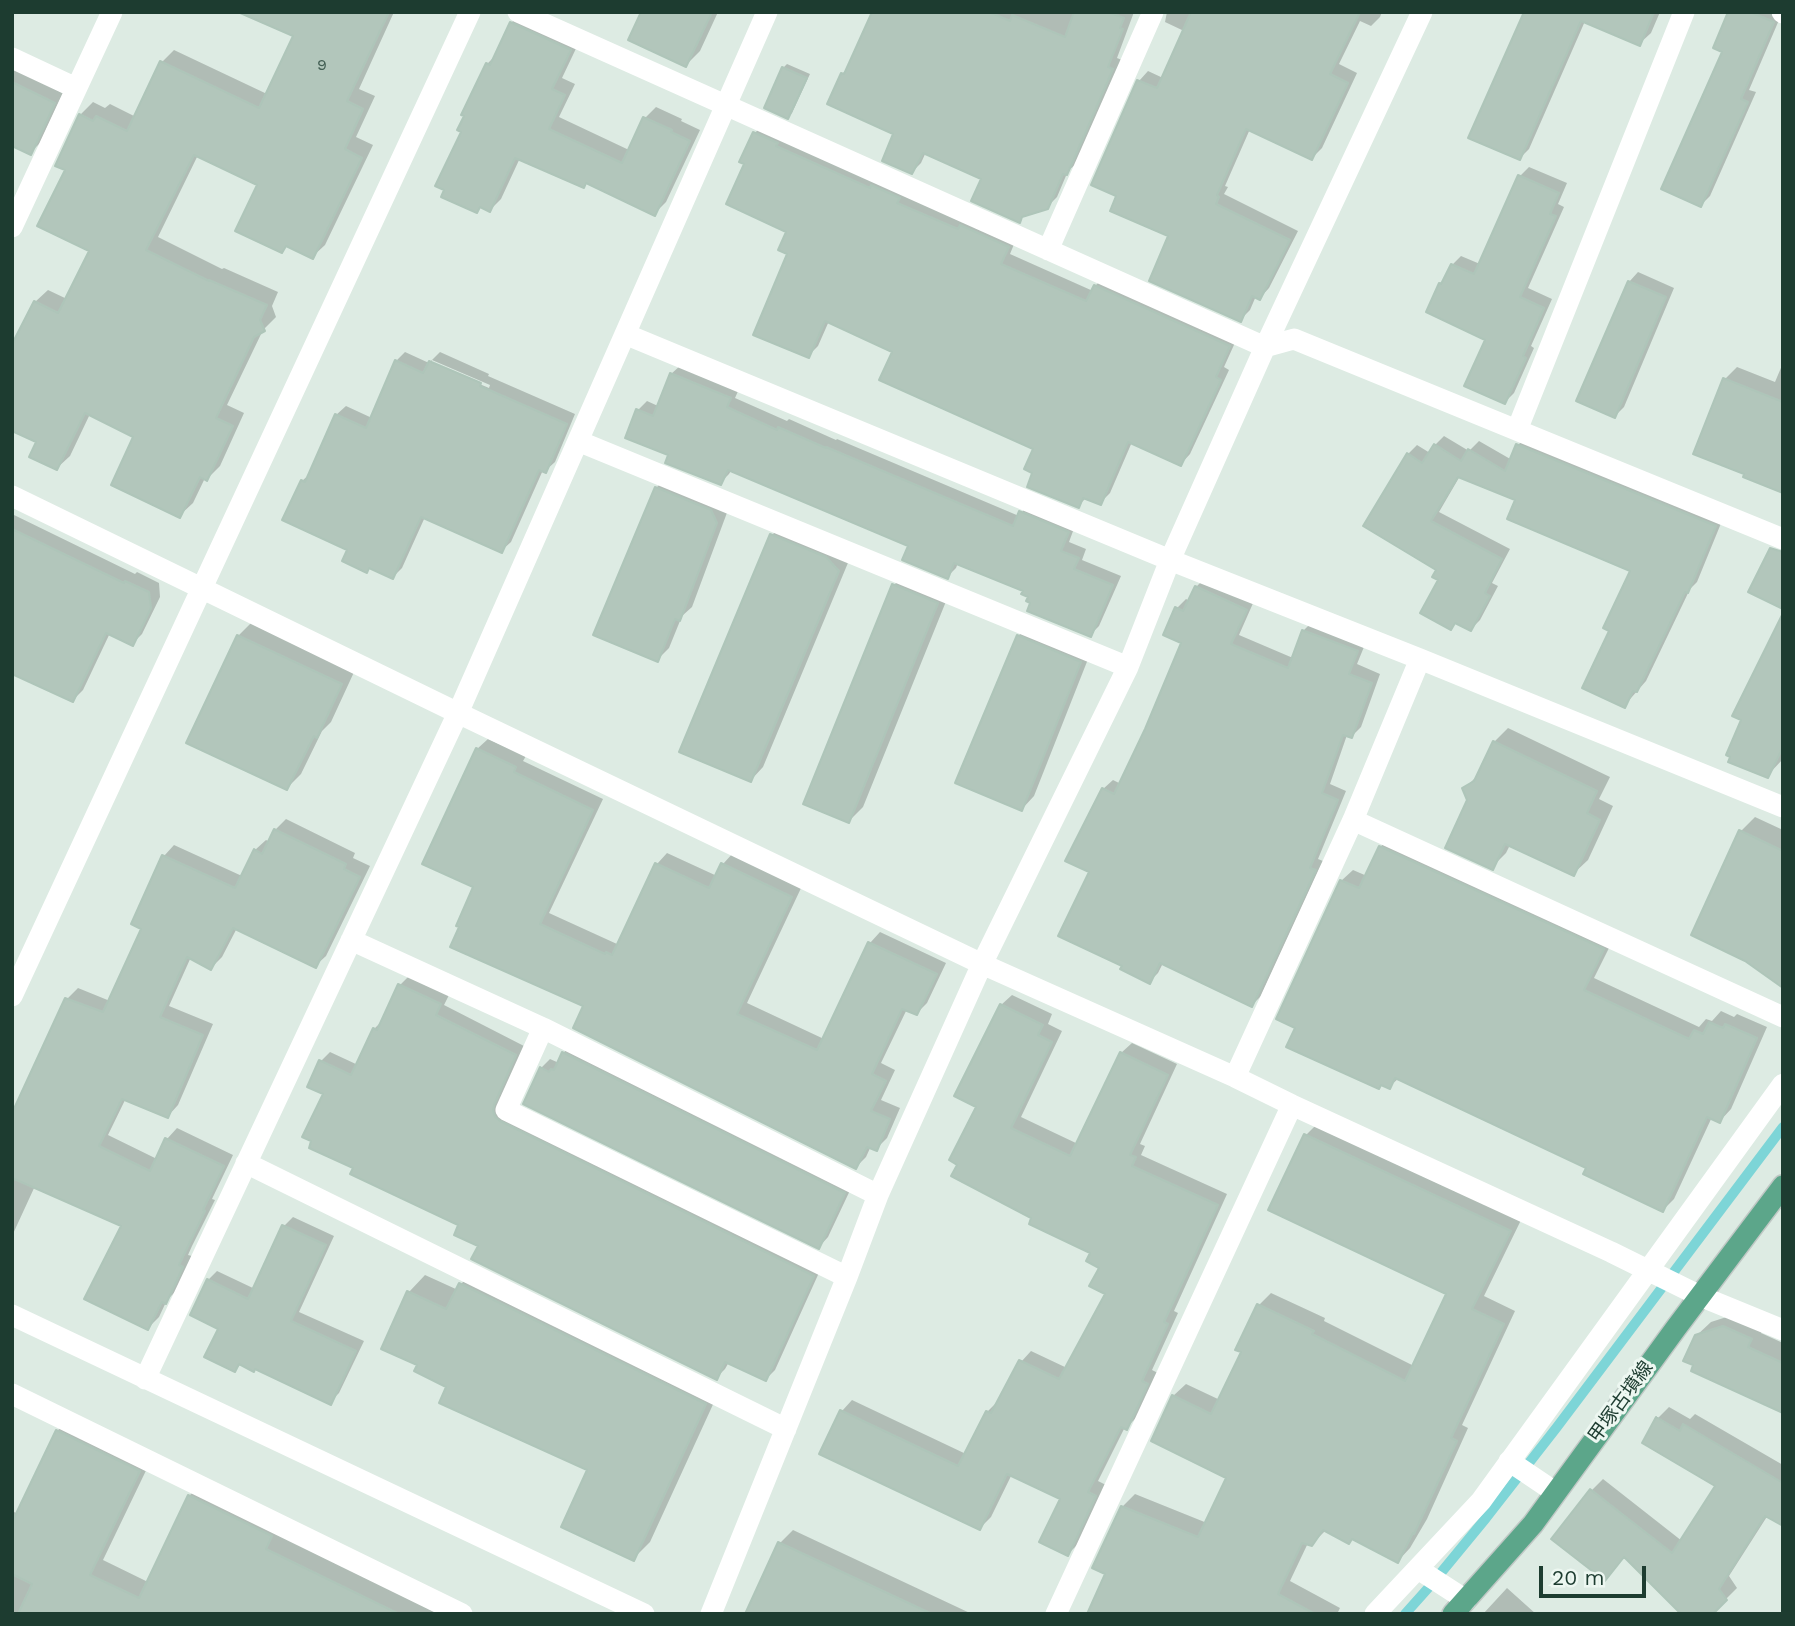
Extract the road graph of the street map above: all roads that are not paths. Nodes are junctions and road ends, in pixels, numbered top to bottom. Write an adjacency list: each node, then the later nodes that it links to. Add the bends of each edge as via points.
1 (112, 12): 9 (street)
2 (470, 12): 20 (street)
3 (518, 12): 10 (street)
4 (767, 12): 10 (street)
5 (1153, 12): 12 (street)
6 (1422, 12): 14 (street)
7 (1684, 12): 15 (street)
8 (12, 58): 9 (street)
9 (76, 88): 11 (street)
10 (725, 105): 12 (street); 13 (street)
11 (12, 227)
12 (1048, 250): 14 (street)
13 (625, 334): 16 (street); 19 (street)
14 (1265, 347): 15 (street, via 1294,339); 19 (street)
15 (1517, 430): 18 (street)
16 (579, 441): 22 (street); 23 (street)
17 (12, 496): 20 (street)
18 (1783, 539)
19 (1170, 560): 21 (street); 22 (street)
20 (204, 588): 23 (street); 28 (street)
21 (1420, 659): 24 (street); 25 (street)
22 (1128, 667): 27 (street)
23 (458, 713): 26 (street); 27 (street)
24 (1783, 807)
25 (1353, 820): 29 (street); 31 (street)
26 (351, 940): 30 (street); 34 (street)
27 (982, 964): 31 (street); 36 (street)
28 (12, 996)
29 (1783, 1017)
30 (543, 1028): 36 (street); 38 (street, via 506,1110)
31 (1235, 1077): 33 (street)
32 (1783, 1084): 37 (street)
33 (1292, 1105): 37 (street); 52 (street)
34 (246, 1163): 42 (street); 44 (street)
35 (1783, 1186): 39 (main road, 甲塚古墳線)
36 (878, 1195): 38 (street)
37 (1652, 1272): 39 (street); 45 (street)
38 (847, 1277): 44 (street)
39 (1692, 1292): 41 (street); 46 (main road, 甲塚古墳線)
40 (12, 1315): 42 (street)
41 (1783, 1330)
42 (145, 1379): 50 (street)
43 (12, 1394): 49 (street)
44 (786, 1429): 51 (street)
45 (1509, 1461): 46 (street); 47 (street, via 1480,1501)
46 (1555, 1492): 48 (main road, 甲塚古墳線)
47 (1418, 1569): 48 (street); 53 (street)
48 (1460, 1607)
49 (462, 1614)
50 (644, 1614)
51 (711, 1614)
52 (1056, 1614)
53 (1375, 1614)

